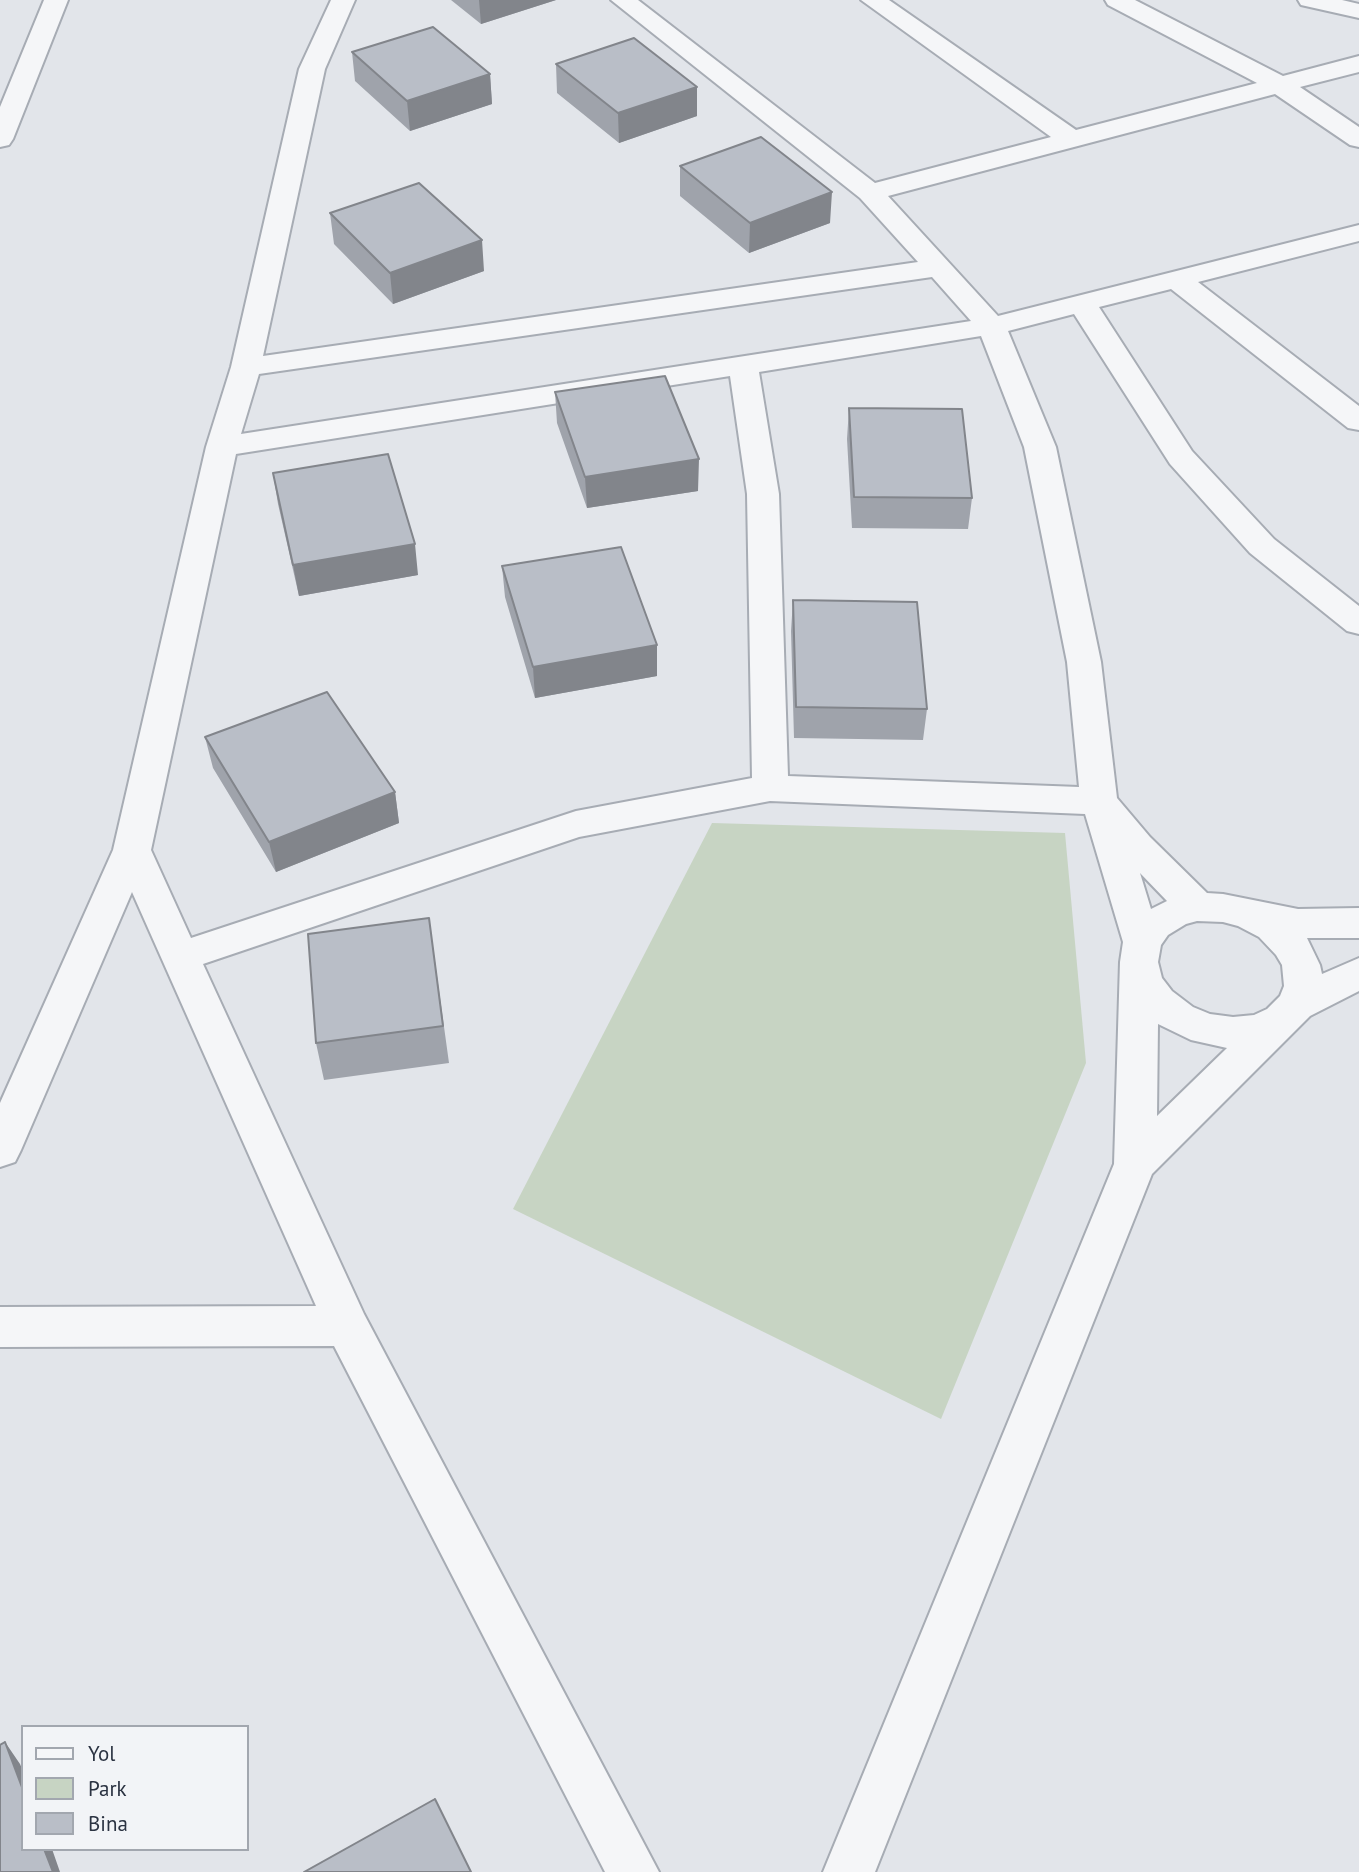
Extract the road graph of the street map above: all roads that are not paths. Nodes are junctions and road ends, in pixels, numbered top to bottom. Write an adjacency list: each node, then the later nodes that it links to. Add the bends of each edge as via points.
1 (56, 0): 11 (street)
2 (343, 0): 20 (street, via 312,69)
3 (623, 0): 13 (street)
4 (873, 0): 10 (street)
5 (1118, 0): 9 (street)
6 (1310, 0): 7 (street)
7 (1359, 11)
8 (1359, 64): 9 (street)
9 (1278, 84): 10 (street); 12 (street)
10 (1072, 138): 13 (street)
11 (0, 139)
12 (1359, 139)
13 (870, 192): 15 (street)
14 (1359, 233): 16 (street)
15 (939, 267): 18 (street); 20 (street)
16 (1176, 279): 17 (street); 21 (street)
17 (1082, 303): 18 (street); 23 (street, via 1181,457 1262,546)
18 (992, 326): 19 (street); 25 (street, via 1040,447 1084,662)
19 (743, 365): 22 (street); 24 (street, via 763,494)
20 (246, 367): 22 (street)
21 (1359, 421)
22 (222, 447): 26 (street)
23 (1359, 623)
24 (770, 788): 25 (street); 31 (street, via 576,824)
25 (1099, 800): 27 (street, via 1137,847); 30 (street)
26 (132, 850): 31 (street); 34 (street)
27 (1197, 907): 28 (street); 30 (street, via 1154,925)
28 (1249, 915): 29 (street, via 1298,923); 33 (street, via 1291,945 1301,965 1304,986)
29 (1359, 923)
30 (1141, 952): 33 (street, via 1144,983 1158,1002 1205,1029 1259,1030); 35 (street)
31 (181, 956): 36 (street)
32 (1359, 973): 33 (street)
33 (1289, 1013): 35 (street)
34 (0, 1150)
35 (1135, 1164): 39 (street)
36 (347, 1326): 37 (street); 38 (street)
37 (0, 1327)
38 (633, 1872)
39 (849, 1872)

